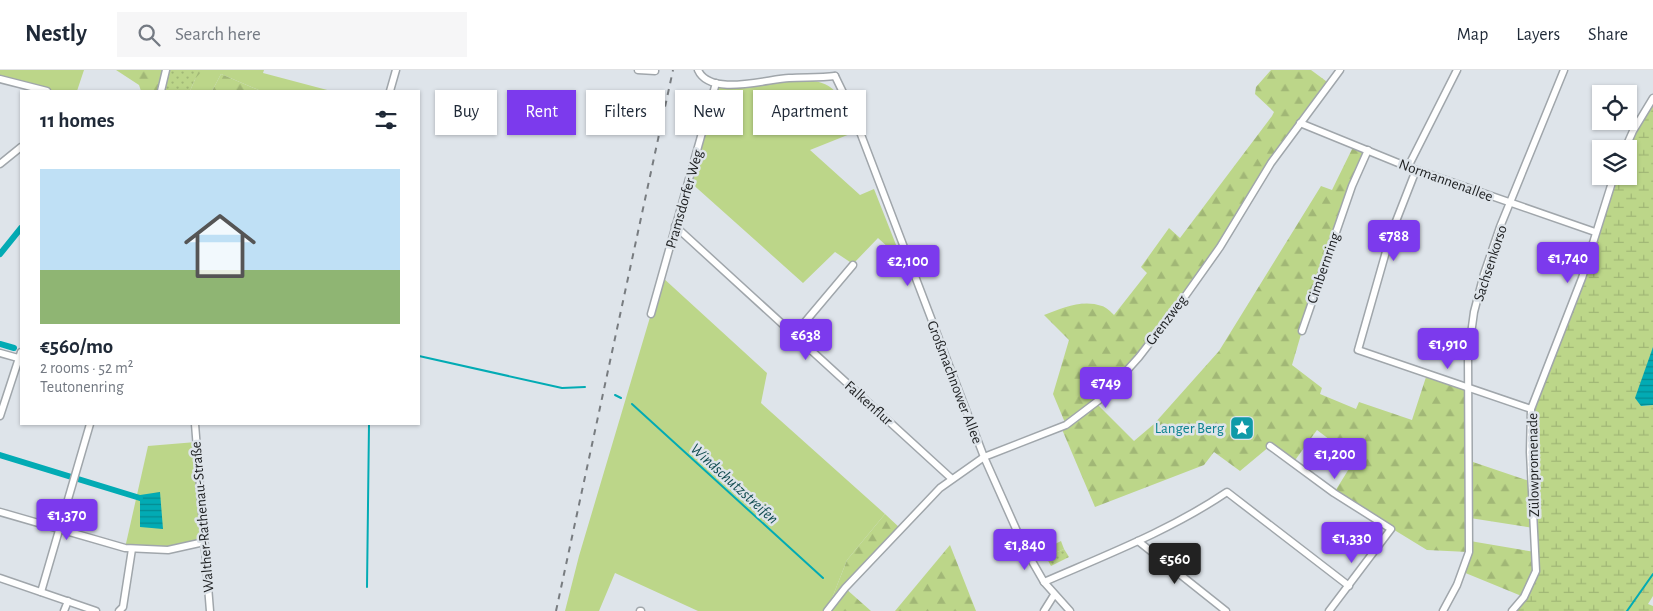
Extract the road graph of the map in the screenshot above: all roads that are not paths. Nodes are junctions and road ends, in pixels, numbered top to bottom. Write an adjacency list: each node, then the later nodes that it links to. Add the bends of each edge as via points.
1 (166, 70): 13 (street)
2 (396, 70): 14 (street)
3 (638, 70): 7 (street)
4 (1340, 70): 16 (street, Grenzweg)
5 (1457, 70): 21 (street)
6 (1564, 70): 24 (street, Sachsenkorso)
7 (650, 71)
8 (698, 71): 11 (street)
9 (835, 73): 11 (street, Großmachnower Allee, via 757,85); 39 (street, Großmachnower Allee)
10 (0, 79): 12 (street)
11 (716, 83): 25 (street, Pramsdorfer Weg)
12 (44, 90)
13 (161, 90)
14 (390, 90)
15 (1653, 98): 17 (street)
16 (1300, 123): 19 (street, Normannenallee); 39 (street, Grenzweg, via 1176,309 1103,397 1066,425)
17 (1629, 140)
18 (20, 148): 20 (street)
19 (1368, 150): 21 (street, Normannenallee); 29 (street, Cimbernring, via 1352,186)
20 (0, 164)
21 (1408, 168): 22 (street, Normannenallee)
22 (1416, 170): 24 (street, Normannenallee); 33 (street, via 1391,234 1358,350)
23 (1611, 185): 26 (street, Zülowpromenade)
24 (1510, 204): 26 (street, Normannenallee); 33 (street, Sachsenkorso, via 1484,274 1474,312 1468,356)
25 (676, 226): 28 (street, Pramsdorfer Weg); 30 (street, Falkenflur)
26 (1595, 232): 34 (street, Zülowpromenade, via 1582,278)
27 (853, 265): 30 (street)
28 (651, 314)
29 (1302, 330)
30 (794, 335): 40 (street, Falkenflur)
31 (0, 353): 32 (street)
32 (20, 355): 35 (street)
33 (1469, 388): 34 (street); 61 (street, Sachsenkorso, via 1469,552 1458,585)
34 (1531, 408): 62 (street, Zülowpromenade, via 1536,571 1524,597)
35 (0, 416)
36 (90, 425): 42 (street)
37 (195, 425): 44 (street, Walther-Rathenau-Straße)
38 (1270, 446): 48 (street, via 1390,529)
39 (984, 457): 40 (street, Grenzweg); 47 (street, Großmachnower Allee, via 1025,549)
40 (952, 479): 56 (street, Grenzweg, via 851,581)
41 (0, 512): 42 (street)
42 (60, 529): 45 (street); 49 (street)
43 (1138, 541): 47 (street); 48 (street, via 1227,492); 59 (street)
44 (204, 542): 45 (street, via 168,550); 55 (street, Walther-Rathenau-Straße)
45 (132, 549): 54 (street, via 123,607)
46 (0, 578): 49 (street)
47 (1044, 582): 50 (street, Großmachnower Allee)
48 (1349, 586): 60 (street)
49 (42, 592): 51 (street)
50 (1054, 595): 57 (street); 58 (street, Großmachnower Allee)
51 (68, 601): 52 (street); 53 (street)
52 (64, 611)
53 (96, 611)
54 (119, 611)
55 (210, 611)
56 (827, 611)
57 (1044, 611)
58 (1070, 611)
59 (1226, 611)
60 (1329, 611)
61 (1443, 611)
62 (1512, 611)

